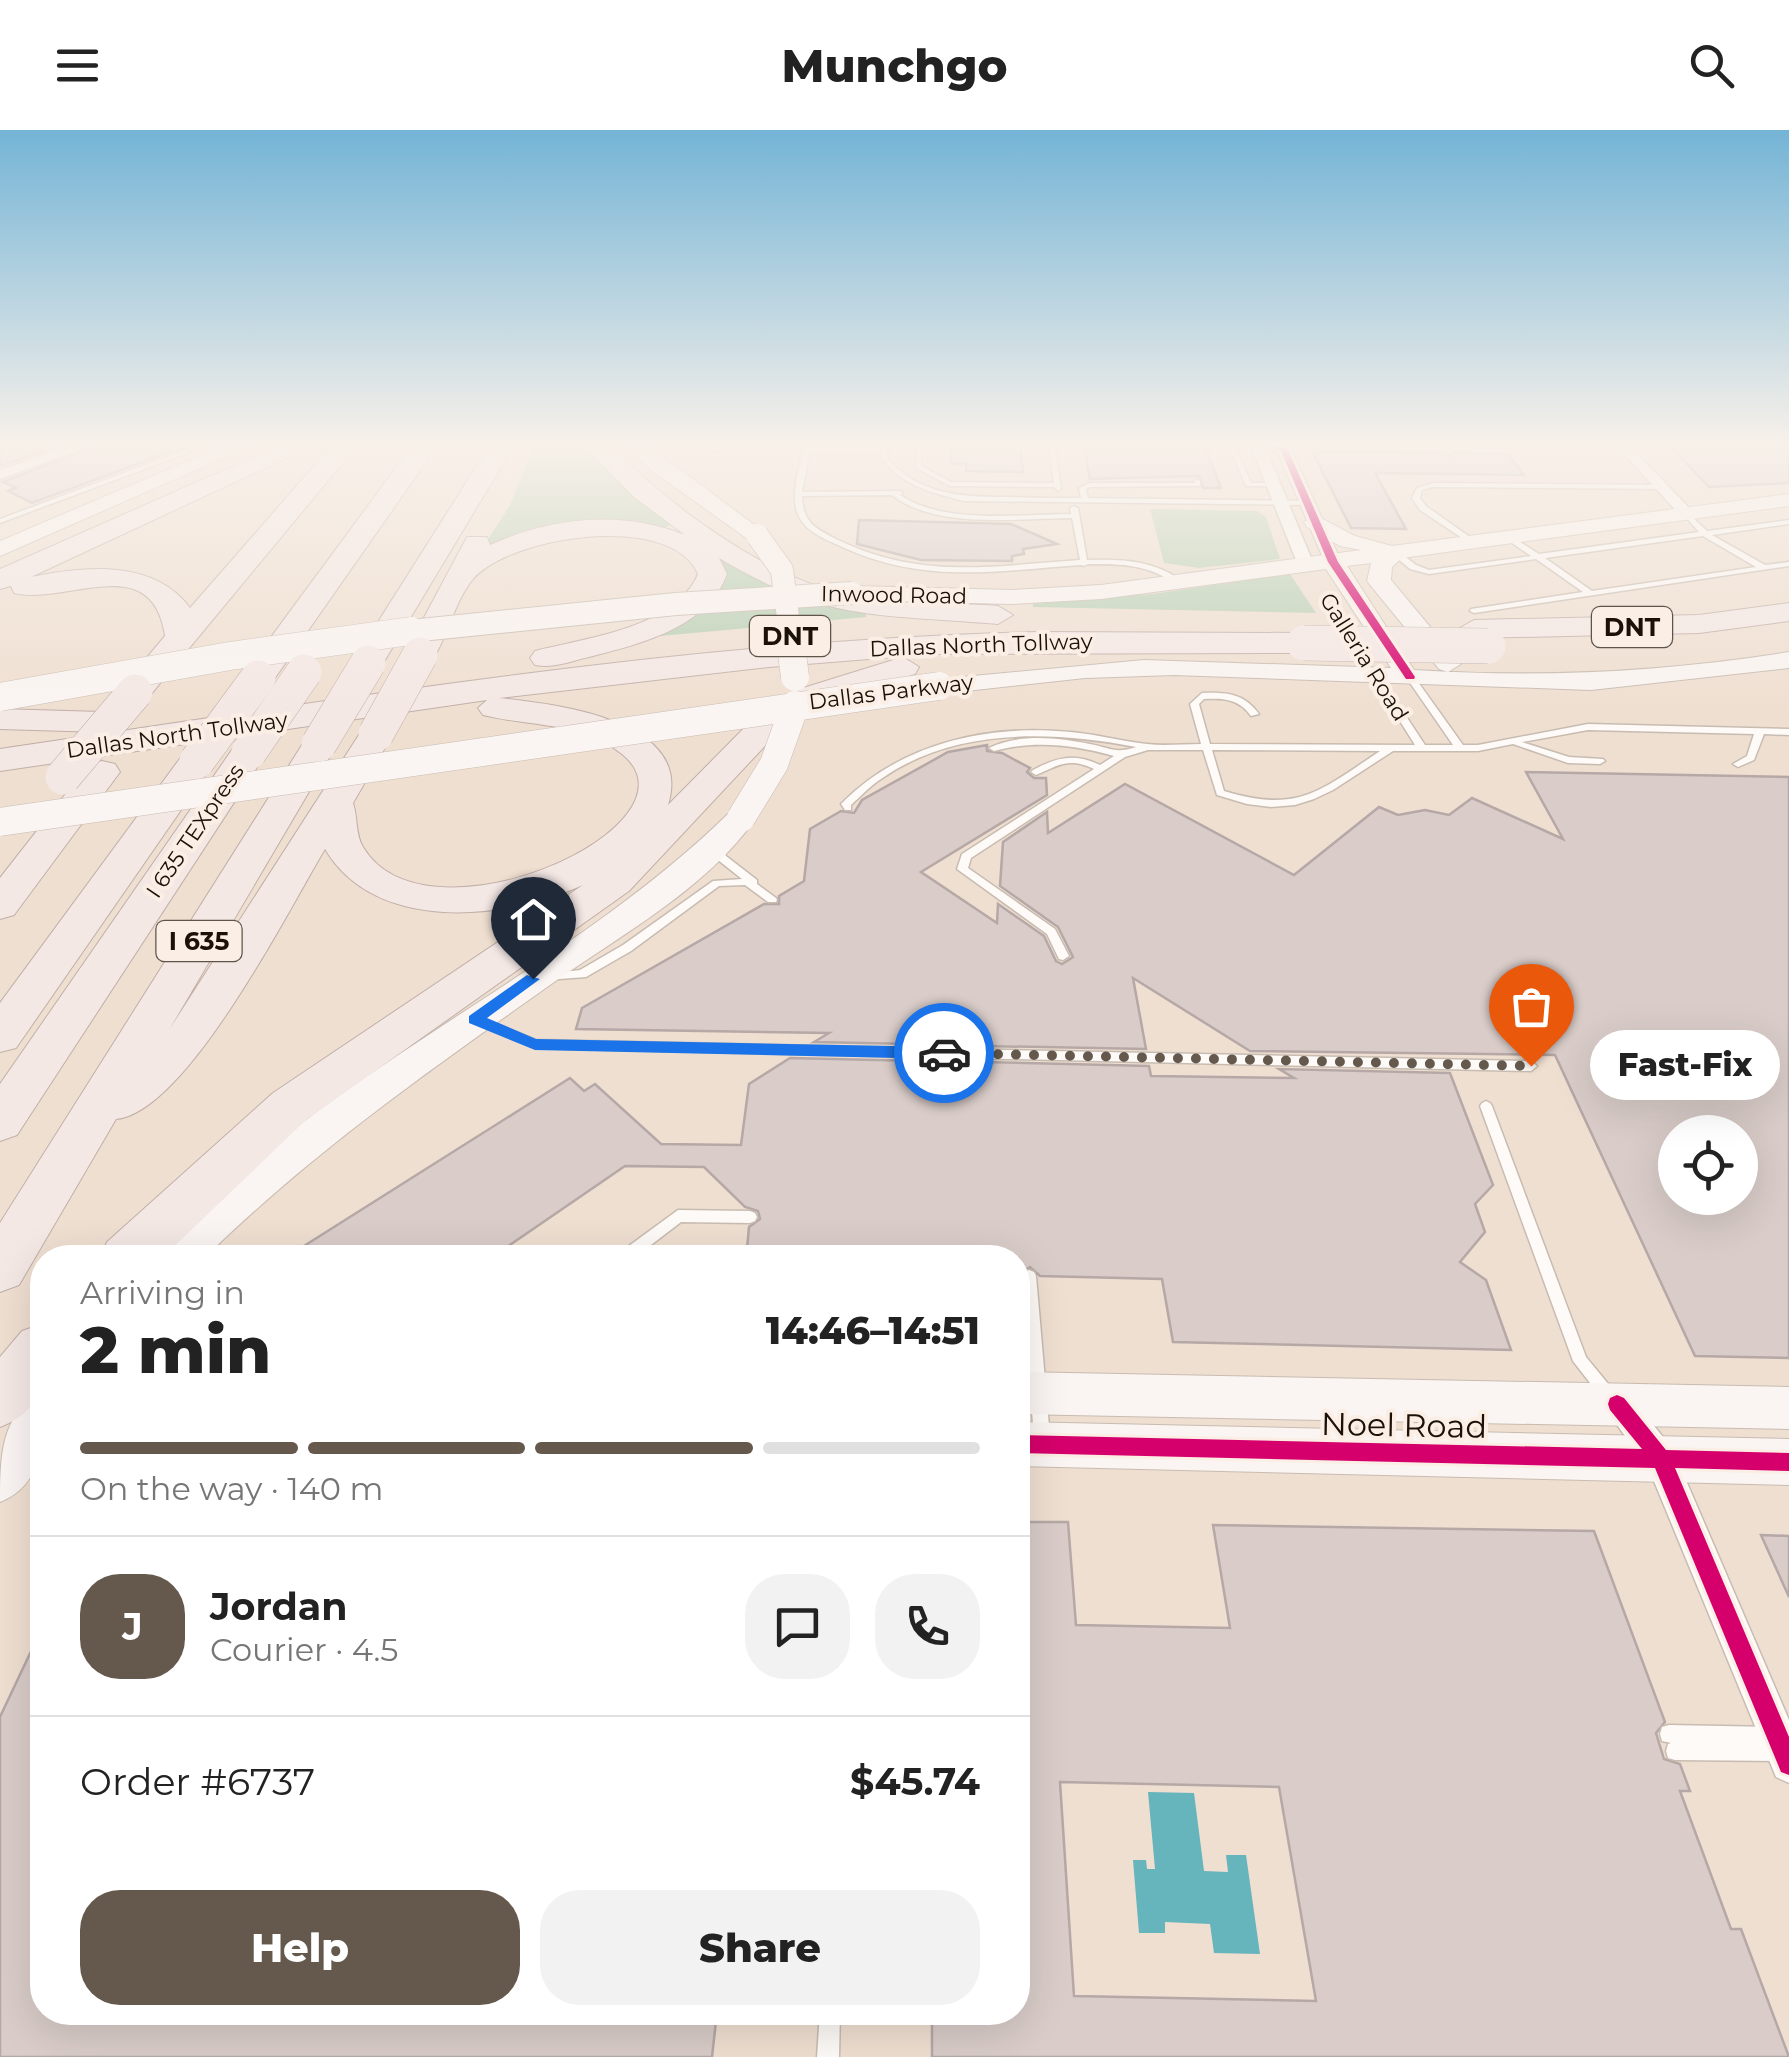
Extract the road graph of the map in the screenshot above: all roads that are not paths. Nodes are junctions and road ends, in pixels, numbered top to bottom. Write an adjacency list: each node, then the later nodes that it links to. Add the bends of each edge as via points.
1 (38, 532): 25 (main road)
2 (108, 532): 34 (highway)
3 (271, 532): 45 (highway)
4 (290, 532): 52 (highway)
5 (363, 532): 85 (highway, I 635 TEXpress, bridge)
6 (399, 532): 23 (highway)
7 (449, 532): 90 (highway, I 635, bridge)
8 (486, 532): 33 (highway)
9 (569, 532): 33 (highway, via 523,540)
10 (647, 532): 48 (highway, via 668,534 700,552 711,568 708,588 668,620)
11 (705, 532): 41 (highway, via 800,592 892,610)
12 (754, 532): 37 (main road, bridge, via 782,570)
13 (824, 532): 29 (lane, via 869,558 952,570)
14 (1078, 532): 29 (lane)
15 (1292, 532): 31 (street)
16 (1320, 532): 28 (street)
17 (1336, 532): 26 (main road, via 1348,541)
18 (1457, 532): 24 (lane)
19 (1548, 532): 22 (main road, Inwood Road)
20 (1720, 532): 21 (lane)
21 (1705, 534): 27 (lane); 32 (lane)
22 (1509, 537): 24 (main road, Inwood Road); 27 (lane)
23 (393, 541)
24 (1471, 542): 26 (main road, Inwood Road)
25 (0, 548)
26 (1405, 551): 27 (lane, via 1412,568 1429,572); 28 (main road, Inwood Road); 51 (main road, via 1382,565 1379,581 1439,658)
27 (1537, 557): 38 (lane)
28 (1334, 562): 31 (main road, Inwood Road); 50 (main road, Galleria Road)
29 (1084, 564): 35 (lane, via 1158,567)
30 (1789, 564): 32 (lane)
31 (1306, 566): 35 (main road, Inwood Road); 49 (main road, Galleria Road)
32 (1764, 568): 38 (lane)
33 (468, 570): 75 (highway, bridge)
34 (0, 580)
35 (1180, 582): 37 (main road, Inwood Road, bridge, via 1055,596)
36 (0, 594): 45 (highway, via 64,580 135,582 174,600)
37 (787, 594): 53 (main road, Inwood Road, bridge, via 356,636); 55 (main road, bridge)
38 (1592, 594): 42 (lane)
39 (348, 606): 89 (highway, I 635 TEXpress, bridge)
40 (1789, 612): 42 (highway, Dallas North Tollway / DNT, via 1699,624)
41 (1077, 623): 44 (highway, Dallas North Tollway / DNT); 48 (highway, Dallas North Tollway / DNT, via 852,631)
42 (1479, 629): 43 (highway, Dallas North Tollway / DNT, via 1715,640); 44 (highway, Dallas North Tollway / DNT, bridge)
43 (1789, 631)
44 (1299, 634): 46 (highway, Dallas North Tollway / DNT)
45 (181, 636): 52 (highway)
46 (1125, 641): 54 (highway, Dallas North Tollway / DNT, via 772,656); 92 (highway, via 900,668 794,706 746,744 614,882 290,1106)
47 (1789, 660): 51 (main road, Dallas Parkway, via 1654,679)
48 (504, 670): 58 (highway, Dallas North Tollway / DNT)
49 (1376, 675): 50 (main road, Dallas Parkway); 55 (main road, Dallas Parkway, bridge, via 1124,668); 67 (lane, Galleria Road)
50 (1410, 677): 51 (main road, Dallas Parkway); 68 (lane, Galleria Road)
51 (1489, 682)
52 (149, 693): 78 (highway, bridge, via 64,777); 80 (highway, via 102,772)
53 (0, 697)
54 (420, 700): 70 (highway, Dallas North Tollway / DNT); 75 (highway, via 563,716 608,730 630,743 653,773 650,810 619,847 563,879 530,890 454,898 384,884 358,867 342,845)
55 (795, 704): 77 (main road, Dallas Parkway, bridge); 79 (main road, bridge, via 768,780 741,818)
56 (1254, 714): 64 (lane, via 1242,700 1202,696 1194,704)
57 (0, 719): 58 (highway)
58 (101, 722): 61 (highway, Dallas North Tollway / DNT)
59 (1760, 731): 60 (lane); 62 (lane, via 1588,727); 72 (lane, via 1751,758)
60 (1789, 732)
61 (0, 738)
62 (1516, 744): 68 (lane); 71 (lane)
63 (1147, 747): 64 (lane); 69 (lane); 76 (lane, via 1030,732 940,747 882,775)
64 (1204, 747): 66 (lane); 66 (lane, via 1220,793 1274,805 1346,782)
65 (994, 748): 69 (lane, via 1028,742)
66 (1392, 748): 67 (lane)
67 (1422, 748): 68 (lane)
68 (1460, 748)
69 (1122, 755): 73 (lane)
70 (0, 760)
71 (1600, 762)
72 (1738, 764)
73 (1101, 768): 74 (lane, via 1076,757); 81 (lane, via 966,856 962,870 1052,932)
74 (1036, 772)
75 (336, 806): 90 (highway, via 190,1036)
76 (848, 808)
77 (0, 822)
78 (0, 854)
79 (725, 857): 82 (main road); 82 (lane, via 774,899 746,882 717,883 582,974)
80 (0, 906)
81 (1063, 956)
82 (533, 979): 83 (main road)
83 (474, 1020): 86 (lane, via 535,1044); 93 (main road, via 268,1170)
84 (972, 1035): 87 (lane, bridge)
85 (0, 1036)
86 (1531, 1066)
87 (973, 1072)
88 (1486, 1106): 99 (lane, via 1580,1361)
89 (0, 1122)
90 (80, 1138): 95 (highway, I 635)
91 (750, 1217): 94 (lane, via 678,1216)
92 (140, 1245)
93 (190, 1245)
94 (640, 1245)
95 (0, 1269)
96 (30, 1364): 98 (highway)
97 (1030, 1393): 99 (main road, Noel Road)
98 (0, 1400)
99 (1616, 1404): 100 (main road, Noel Road); 103 (street)
100 (1789, 1408)
101 (30, 1438): 104 (main road)
102 (1030, 1444): 103 (main road, Noel Road)
103 (1661, 1459): 105 (main road, Noel Road); 107 (street)
104 (17, 1462)
105 (1789, 1462)
106 (1672, 1742): 107 (lane)
107 (1783, 1751)
108 (829, 2025): 109 (lane)
109 (828, 2057)

